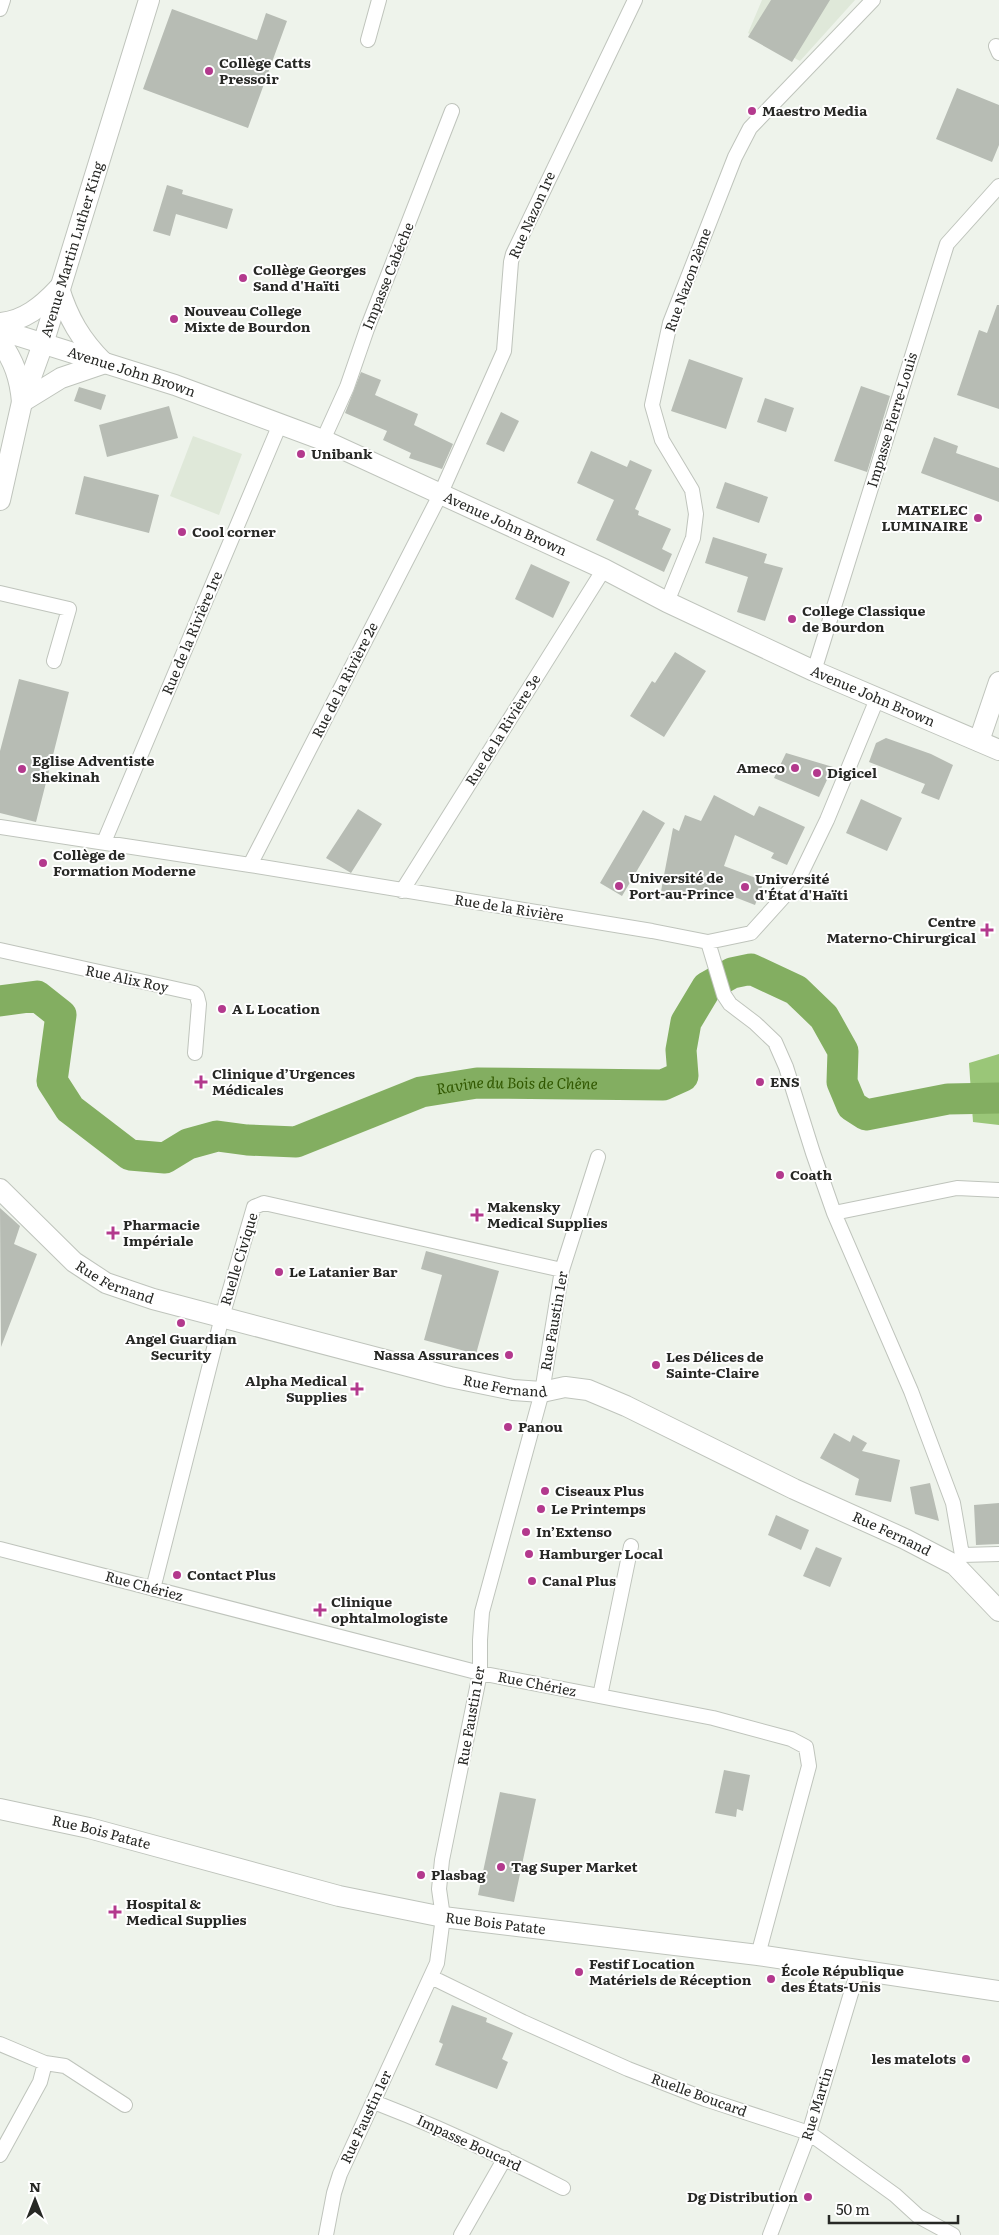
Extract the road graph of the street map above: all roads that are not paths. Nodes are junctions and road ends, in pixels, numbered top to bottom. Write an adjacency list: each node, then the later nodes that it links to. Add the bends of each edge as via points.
1 (3, 0): 6 (street)
2 (148, 0): 10 (street, Avenue Martin Luther King)
3 (379, 0): 7 (street)
4 (635, 0): 19 (street, Rue Nazon 1re, via 513,254 504,352)
5 (873, 0): 23 (street, Rue Nazon 2ème, via 750,128 735,157 670,324 652,405 662,440 692,490 696,514 693,538)
6 (0, 9)
7 (368, 40)
8 (452, 111): 18 (street, Impasse Cabéche, via 347,387)
9 (999, 186): 25 (street, Impasse Pierre-Louis, via 947,244)
10 (59, 288): 11 (street, via 44,305 25,317); 14 (street, Avenue Martin Luther King); 15 (street, via 76,330 88,348)
11 (0, 323)
12 (0, 330): 14 (street, Avenue John Brown)
13 (0, 341): 16 (street, via 20,379)
14 (42, 344): 15 (street, Avenue John Brown); 16 (street, Avenue Martin Luther King)
15 (105, 363): 16 (street, via 61,378); 17 (street, Avenue John Brown)
16 (22, 402): 20 (street, Avenue Martin Luther King)
17 (280, 424): 18 (street, Avenue John Brown); 31 (street, Rue de la Rivière 1re)
18 (323, 440): 19 (street, Avenue John Brown)
19 (440, 495): 21 (street, Avenue John Brown); 32 (street, Rue de la Rivière 2e)
20 (0, 500)
21 (604, 569): 23 (street, Avenue John Brown); 33 (street, Rue de la Rivière 3e)
22 (0, 593): 24 (street, via 69,610)
23 (667, 602): 25 (street, Avenue John Brown)
24 (54, 661)
25 (814, 671): 27 (street, Avenue John Brown)
26 (999, 682): 28 (street)
27 (877, 699): 28 (street, Avenue John Brown); 34 (street, Rue de la Rivière, via 827,820 797,882 750,933)
28 (979, 741): 29 (street, Avenue John Brown)
29 (999, 750)
30 (0, 827): 31 (street, Rue de la Rivière)
31 (104, 842): 32 (street, Rue de la Rivière)
32 (250, 865): 33 (street, Rue de la Rivière)
33 (402, 891): 34 (street, Rue de la Rivière)
34 (708, 942): 40 (street, via 716,974 730,1004 775,1042)
35 (0, 950): 36 (street, Rue Alix Roy, via 194,993 199,1004)
36 (195, 1054)
37 (598, 1157): 41 (street, Rue Faustin 1er)
38 (0, 1189): 42 (street, Rue Fernand, via 74,1262 106,1283)
39 (999, 1190): 40 (street, via 957,1188)
40 (834, 1213): 47 (street, via 911,1390 953,1503)
41 (562, 1270): 42 (street, Ruelle Civique, via 264,1203 254,1208); 43 (street, Rue Faustin 1er)
42 (222, 1317): 43 (street, Rue Fernand, via 450,1376 512,1390); 48 (street, Ruelle Civique)
43 (542, 1392): 47 (street, Rue Fernand, via 565,1387 588,1390 794,1489); 50 (street, Rue Faustin 1er, via 482,1612)
44 (631, 1546): 51 (street)
45 (0, 1549): 48 (street, Rue Chériez)
46 (999, 1554): 47 (street)
47 (959, 1560): 49 (street, Rue Fernand)
48 (153, 1589): 50 (street, Rue Chériez)
49 (999, 1612)
50 (480, 1673): 51 (street, Rue Chériez); 53 (street, Rue Faustin 1er, via 442,1860 439,1889)
51 (600, 1696): 54 (street, Rue Chériez, via 713,1718 791,1739 806,1747 809,1766)
52 (0, 1809): 53 (street, Rue Bois Patate, via 89,1828 339,1896)
53 (443, 1918): 54 (street, Rue Bois Patate); 56 (street, Rue Faustin 1er, via 437,1962)
54 (758, 1955): 55 (street, Rue Bois Patate)
55 (858, 1970): 57 (street, Rue Bois Patate); 62 (street, Rue Martin)
56 (431, 1977): 60 (street, Rue Faustin 1er); 62 (street, Ruelle Boucard, via 628,2069 705,2099)
57 (999, 1991)
58 (0, 2044): 59 (street)
59 (45, 2063): 61 (street, via 65,2066); 63 (street, via 40,2082)
60 (374, 2102): 64 (street, Impasse Boucard); 66 (street, Rue Faustin 1er, via 340,2174)
61 (125, 2104)
62 (809, 2133): 68 (street, Rue Martin); 69 (street, Ruelle Boucard, via 895,2195 918,2216)
63 (0, 2155)
64 (505, 2158): 65 (street, Impasse Boucard); 67 (street)
65 (563, 2188)
66 (326, 2235)
67 (461, 2235)
68 (770, 2235)
69 (952, 2235)

